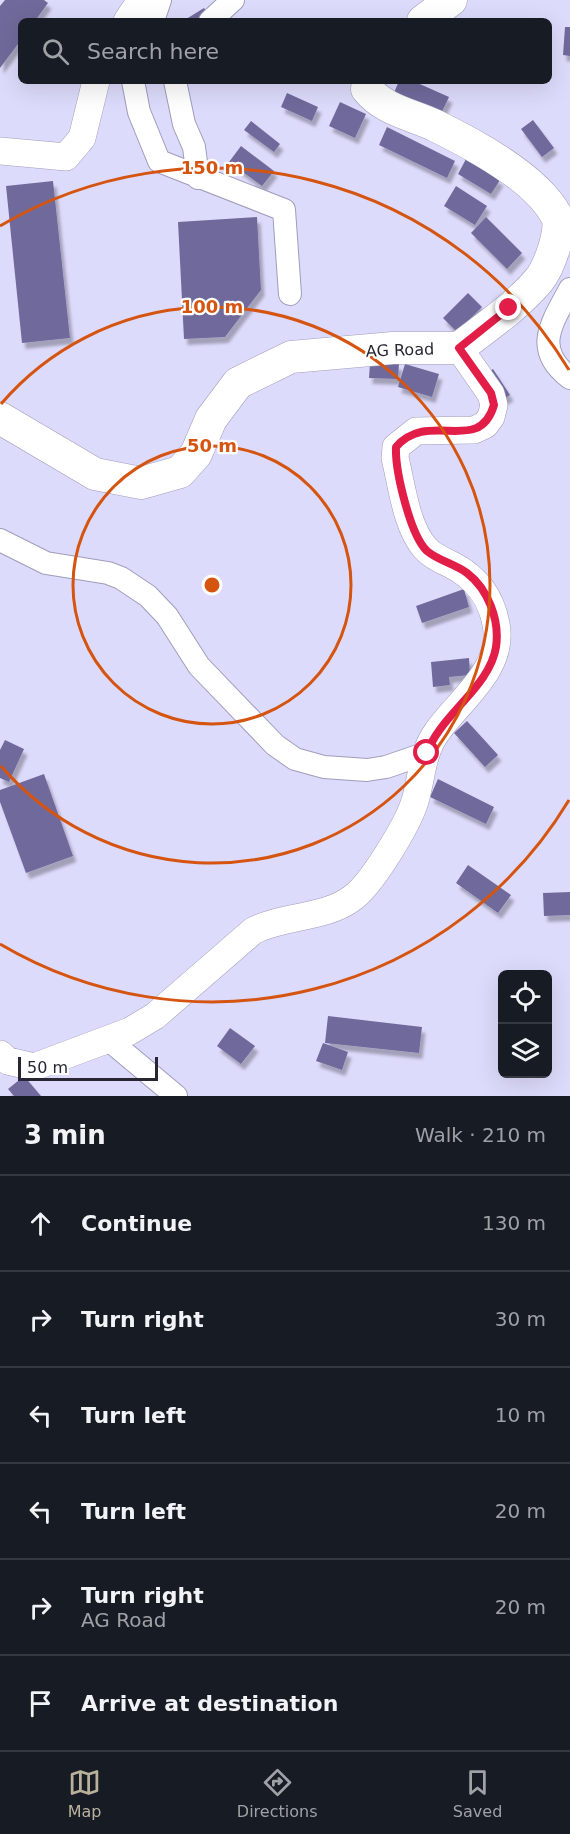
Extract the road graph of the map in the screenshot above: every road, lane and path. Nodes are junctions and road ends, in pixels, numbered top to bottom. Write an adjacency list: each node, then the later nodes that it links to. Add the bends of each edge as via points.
1 (141, 0): 5 (street)
2 (160, 0): 6 (street)
3 (234, 0): 7 (street)
4 (451, 0): 8 (main road)
5 (129, 18)
6 (154, 18)
7 (213, 18)
8 (427, 18)
9 (95, 84): 13 (street, via 82,138 66,157)
10 (134, 84): 14 (street, via 139,112 159,161)
11 (176, 84): 14 (street, via 184,124 194,147)
12 (368, 84): 15 (main road, via 367,89 388,107 473,144 508,166 543,199)
13 (0, 151)
14 (198, 178): 17 (street, via 284,210)
15 (565, 234): 18 (main road, via 540,280)
16 (570, 289): 19 (street, via 551,327 548,350 558,369)
17 (290, 294)
18 (459, 348): 20 (main road, AG Road, via 393,348 291,357 238,383 211,419 196,454 180,472 141,483 95,474); 22 (street, via 491,393 491,417 474,430 416,431 396,447 395,458 420,542 437,557 467,573 485,591 496,625 496,648 469,697 438,730)
19 (570, 378)
20 (0, 418)
21 (0, 540): 22 (street, via 46,564 122,578 148,596 167,616 199,666 275,745 295,759 324,767 367,770)
22 (427, 753): 23 (street, via 407,825 353,898 339,906 269,922 253,931 155,1016)
23 (109, 1040): 24 (street, via 34,1067 8,1061); 25 (street)
24 (0, 1054)
25 (176, 1096)

